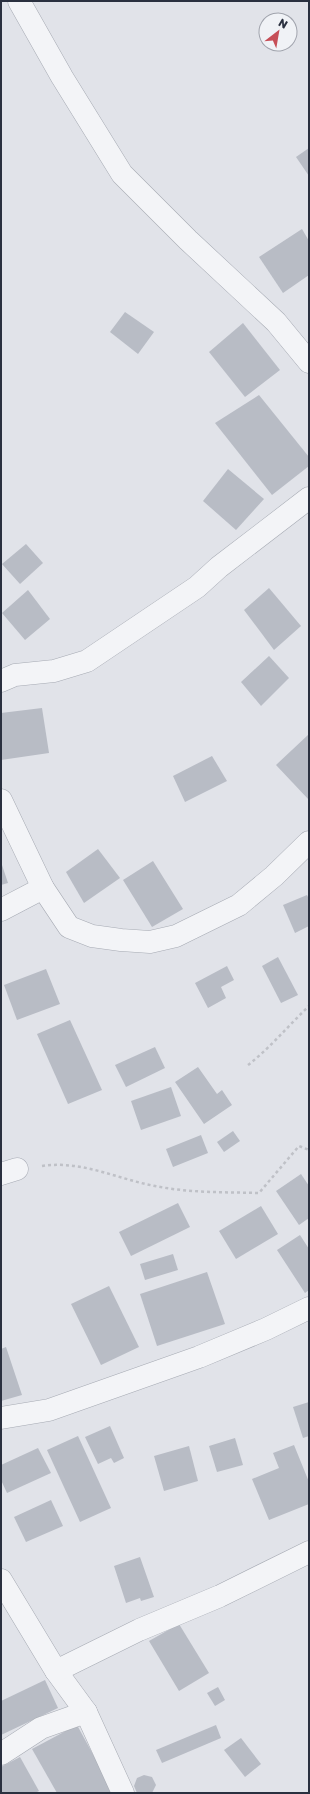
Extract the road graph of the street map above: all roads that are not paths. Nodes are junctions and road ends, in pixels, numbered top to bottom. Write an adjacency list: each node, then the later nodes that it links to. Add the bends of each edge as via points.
1 (19, 1): 2 (street, via 122,174 276,322)
2 (309, 362)
3 (309, 498): 4 (street, via 197,587 87,661 54,671 15,675)
4 (1, 681)
5 (1, 800): 7 (street)
6 (309, 842): 7 (street, via 239,905 176,936 150,942 92,936 69,927)
7 (43, 888): 8 (street)
8 (1, 910)
9 (309, 1308): 10 (street, via 266,1330 192,1359 49,1410)
10 (1, 1418)
11 (309, 1552): 13 (street)
12 (1, 1580): 13 (street)
13 (56, 1671): 14 (street)
14 (86, 1712): 15 (street, via 41,1728); 16 (street)
15 (1, 1754)
16 (123, 1793)

